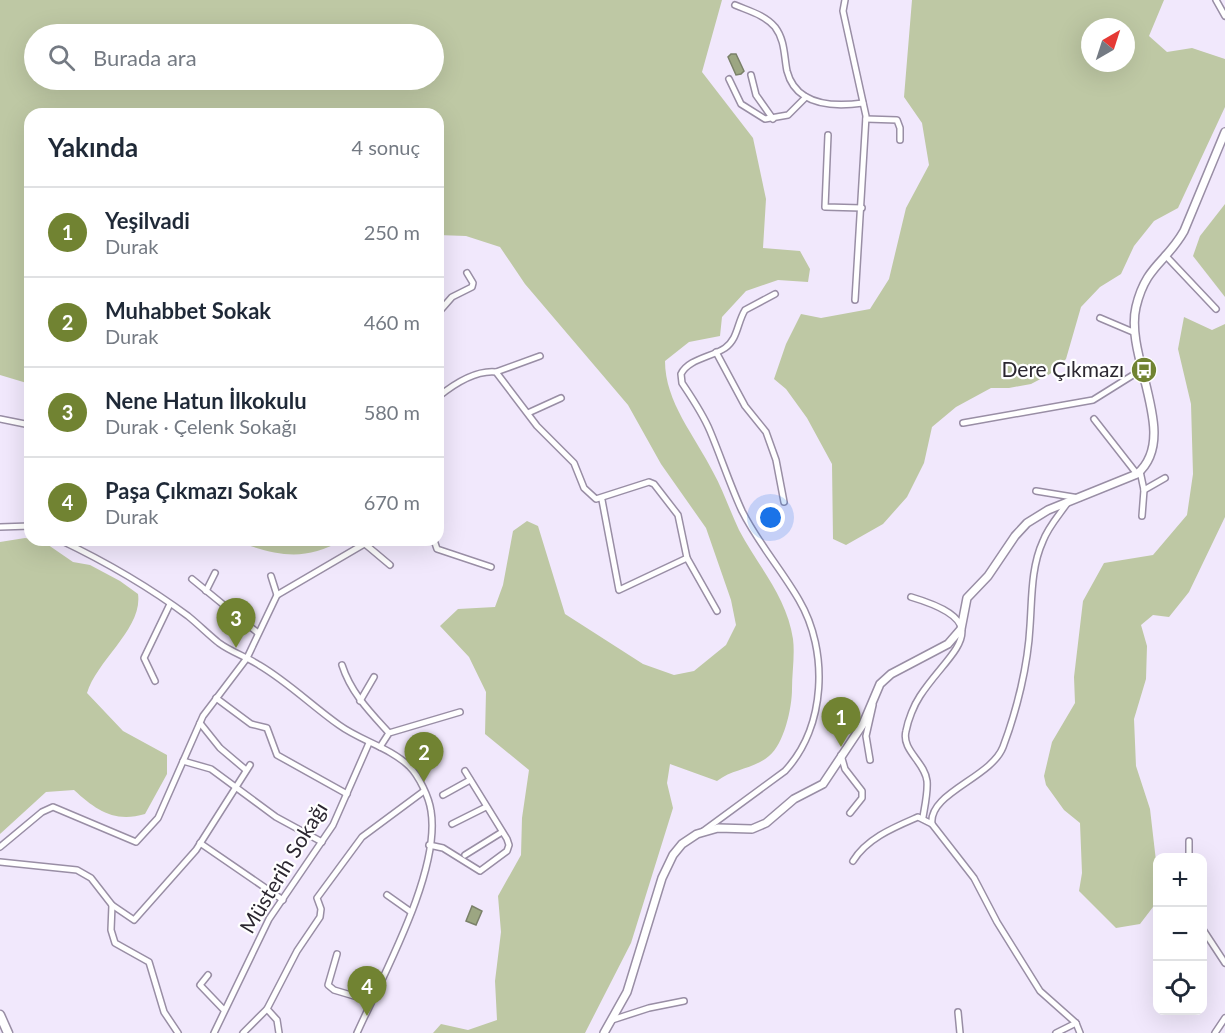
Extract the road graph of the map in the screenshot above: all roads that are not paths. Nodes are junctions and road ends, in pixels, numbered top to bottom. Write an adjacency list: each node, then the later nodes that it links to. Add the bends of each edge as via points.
1 (845, 0): 8 (street, via 843,11)
2 (1216, 0): 4 (street)
3 (735, 5): 7 (street, via 767,19 775,28 782,38 791,83)
4 (1225, 16)
5 (751, 75): 9 (street, via 756,94)
6 (729, 78): 9 (street, via 741,104 753,113)
7 (806, 97): 8 (street, via 843,106); 9 (street, via 794,112)
8 (863, 103): 10 (street)
9 (773, 119)
10 (866, 119): 13 (street, via 897,120); 14 (street)
11 (1225, 132): 15 (street, via 1184,231)
12 (828, 135): 14 (street, via 825,207)
13 (900, 140)
14 (862, 208): 18 (street)
15 (1165, 255): 20 (street); 22 (street, via 1144,278)
16 (467, 273): 19 (street, via 472,287 452,297)
17 (775, 294): 23 (street, via 745,310 734,339)
18 (855, 300)
19 (444, 306)
20 (1216, 309)
21 (1100, 318): 22 (street)
22 (1133, 332): 25 (street)
23 (716, 352): 40 (street, via 745,406 766,432); 89 (street, via 683,369 682,383 709,428 747,520 800,600 811,628 819,674 819,702 803,744 789,766)
24 (540, 356): 26 (street)
25 (1141, 370): 32 (street, via 1093,400); 34 (street, via 1155,429 1151,452)
26 (496, 372): 27 (street, via 487,371); 29 (street)
27 (444, 392)
28 (561, 398): 29 (street)
29 (528, 414): 39 (street, via 574,463 584,488)
30 (0, 419): 33 (street)
31 (1094, 419): 34 (street)
32 (963, 423)
33 (24, 424)
34 (1138, 473): 36 (street); 38 (street)
35 (1165, 478): 36 (street)
36 (1144, 490): 42 (street)
37 (1036, 491): 38 (street)
38 (1079, 498): 41 (street)
39 (602, 500): 49 (street, via 649,482 654,484 678,515); 49 (street, via 619,590)
40 (784, 502)
41 (1068, 502): 60 (street, via 1034,519 1015,536 988,576 967,598); 87 (street, via 1042,541 1029,601 1030,626 1021,682 1003,748 989,766 934,807)
42 (1142, 516)
43 (24, 526): 44 (street)
44 (0, 527)
45 (73, 546): 58 (street)
46 (362, 546): 56 (street)
47 (367, 546): 50 (street)
48 (436, 546): 51 (street)
49 (687, 558): 59 (street)
50 (390, 565)
51 (491, 567)
52 (215, 573): 55 (street)
53 (271, 576): 56 (street)
54 (192, 579): 55 (street)
55 (206, 591): 61 (street)
56 (277, 596): 61 (street)
57 (911, 597): 60 (street, via 943,610 956,619)
58 (170, 604): 62 (street, via 221,645); 65 (street, via 144,658)
59 (717, 611)
60 (961, 629): 66 (street, via 948,644 891,674); 85 (street, via 957,651 919,697 906,730 906,742 927,781)
61 (258, 633): 62 (street)
62 (247, 658): 67 (street); 72 (street, via 293,688 339,726)
63 (342, 665): 68 (street)
64 (374, 677): 68 (street)
65 (155, 681)
66 (874, 697): 74 (street, via 862,724); 75 (street, via 866,736)
67 (216, 698): 70 (street); 81 (street, via 251,724 267,728 278,755)
68 (360, 701): 71 (street)
69 (460, 712): 71 (street)
70 (200, 723): 76 (street); 79 (street, via 220,748 248,768)
71 (389, 734): 73 (street)
72 (369, 743): 73 (street); 81 (street, Müsterih Sokağı)
73 (380, 747): 80 (street, via 411,768)
74 (840, 754): 84 (street, via 845,769 862,791 862,798); 89 (street, via 823,784 794,799 766,823 752,829 718,828)
75 (870, 760)
76 (183, 761): 79 (street, via 211,769); 94 (street, via 158,818 136,842 53,807)
77 (465, 771): 78 (street)
78 (470, 780): 82 (street); 83 (street)
79 (235, 788): 91 (street, via 276,817); 92 (street)
80 (424, 791): 93 (street, via 431,809); 109 (street, via 362,837 347,853 317,898 320,917)
81 (347, 794): 91 (street, Müsterih Sokağı)
82 (443, 795)
83 (486, 807): 86 (street); 88 (street)
84 (850, 813)
85 (923, 817): 87 (street); 97 (street, via 890,830 860,849)
86 (452, 824)
87 (932, 824): 115 (street, via 974,878 1040,991)
88 (502, 832): 93 (street, via 509,845 507,851 480,871 443,848); 96 (street)
89 (700, 833): 114 (street, via 682,844 662,878 627,992)
90 (1188, 841): 95 (street)
91 (322, 842): 100 (street, Müsterih Sokağı)
92 (200, 843): 100 (street); 101 (street, via 134,920)
93 (429, 845): 102 (street)
94 (0, 848)
95 (1189, 853)
96 (465, 855)
97 (854, 861)
98 (0, 862): 101 (street, via 77,870 91,879)
99 (387, 895): 102 (street)
100 (283, 900): 110 (street, Müsterih Sokağı, via 269,919)
101 (112, 905): 117 (street, via 115,943 149,962 164,1012)
102 (411, 912): 107 (street)
103 (1207, 934): 105 (street)
104 (337, 954): 107 (street, via 328,985)
105 (1225, 963)
106 (208, 975): 110 (street, via 200,984)
107 (371, 1001): 121 (street)
108 (684, 1001): 114 (street)
109 (267, 1009): 119 (street); 120 (street, via 277,1020)
110 (223, 1010): 118 (street, Müsterih Sokağı)
111 (958, 1012): 123 (street)
112 (0, 1015): 116 (main road)
113 (1225, 1018): 126 (street)
114 (612, 1020): 122 (street)
115 (1076, 1023): 124 (street); 125 (street)
116 (8, 1033)
117 (178, 1033)
118 (214, 1033)
119 (243, 1033)
120 (279, 1033)
121 (357, 1033)
122 (604, 1033)
123 (960, 1033)
124 (1056, 1033)
125 (1080, 1033)
126 (1215, 1033)

